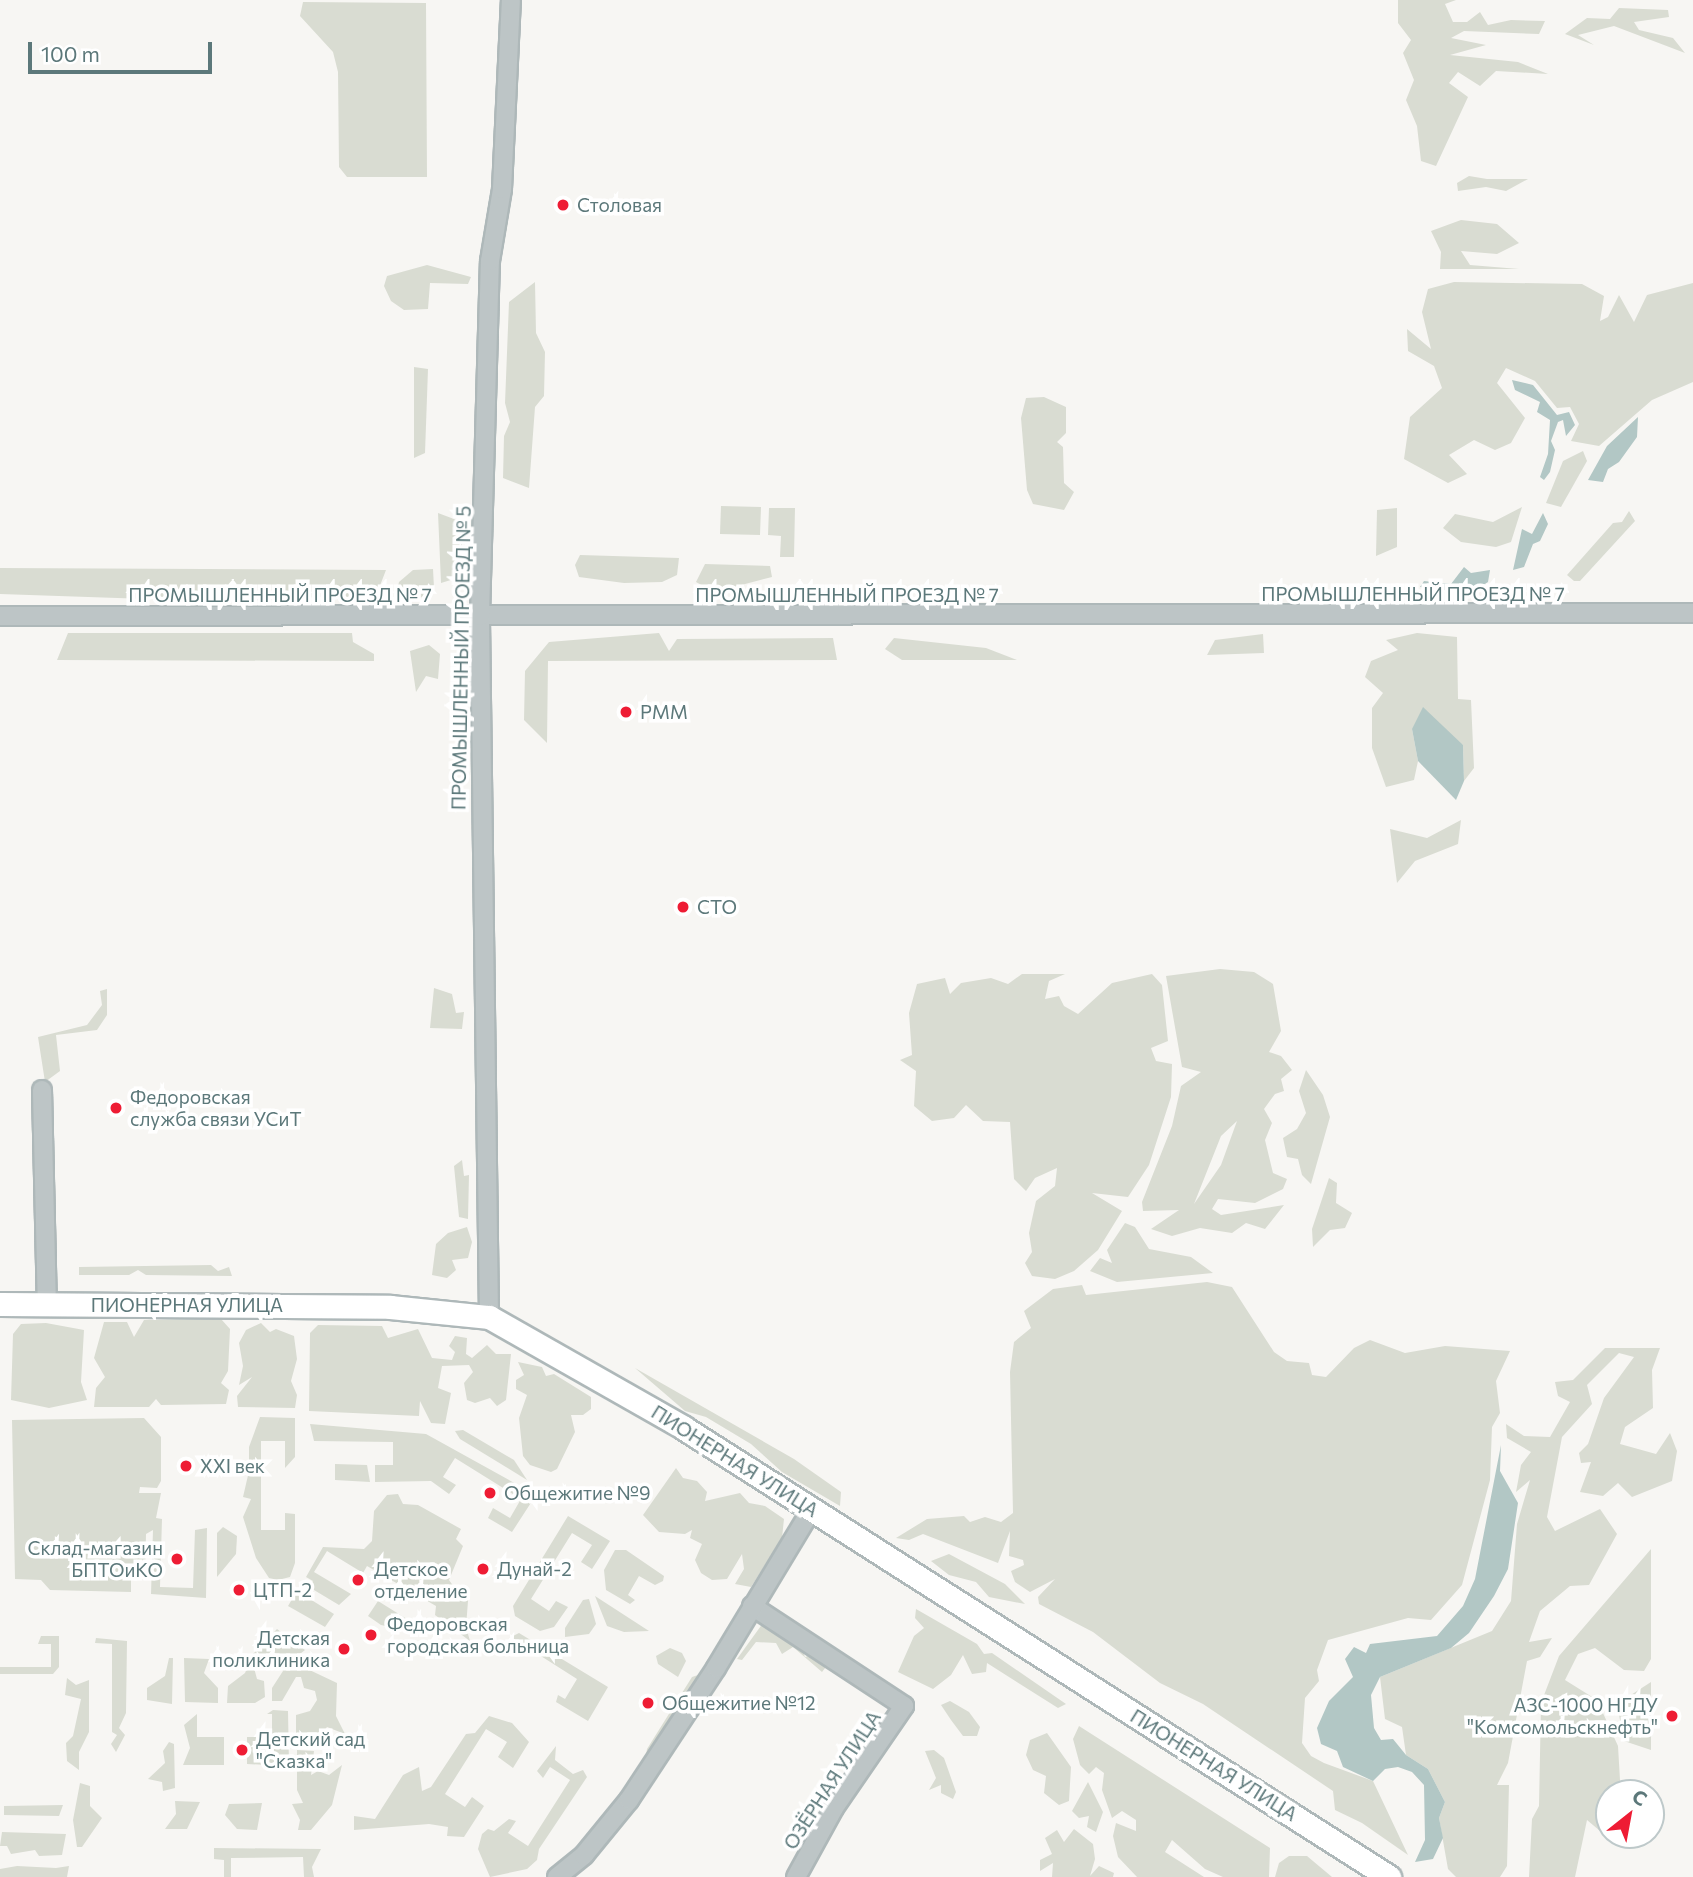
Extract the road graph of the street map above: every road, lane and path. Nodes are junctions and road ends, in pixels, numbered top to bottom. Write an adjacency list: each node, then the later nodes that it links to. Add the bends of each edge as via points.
1 (512, 0): 4 (street, ПРОМЫШЛЕННЫЙ ПРОЕЗД № 5, via 502,189 490,261)
2 (1693, 613): 4 (street, ПРОМЫШЛЕННЫЙ ПРОЕЗД № 7)
3 (0, 616): 4 (street, ПРОМЫШЛЕННЫЙ ПРОЕЗД № 7)
4 (480, 616): 8 (street, ПРОМЫШЛЕННЫЙ ПРОЕЗД № 5)
5 (42, 1090): 7 (street)
6 (0, 1304): 7 (main road, ПИОНЕРНАЯ УЛИЦА)
7 (47, 1304): 8 (main road, ПИОНЕРНАЯ УЛИЦА, via 390,1307)
8 (489, 1317): 9 (main road, ПИОНЕРНАЯ УЛИЦА, via 611,1384)
9 (812, 1509): 10 (street); 13 (main road, ПИОНЕРНАЯ УЛИЦА)
10 (752, 1606): 11 (street, via 629,1800 584,1855); 12 (street, ОЗЁРНАЯ УЛИЦА, via 904,1706 834,1808)
11 (557, 1877)
12 (796, 1877)
13 (1389, 1877)

